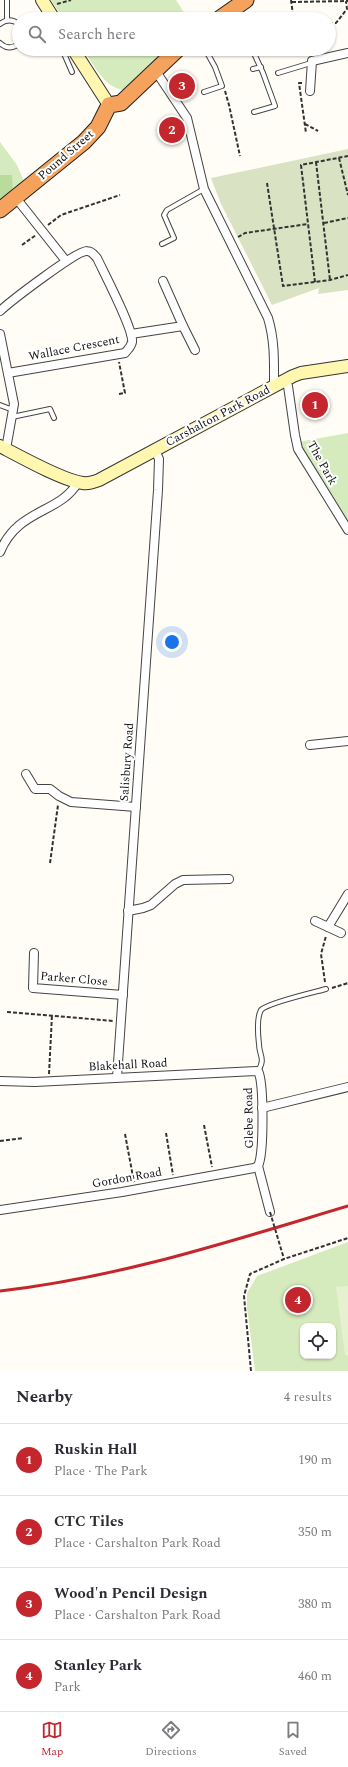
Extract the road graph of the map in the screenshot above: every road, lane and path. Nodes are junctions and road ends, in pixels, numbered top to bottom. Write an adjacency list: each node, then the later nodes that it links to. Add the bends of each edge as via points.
1 (7, 0): 7 (lane)
2 (71, 0): 5 (path)
3 (291, 1): 4 (path); 6 (path)
4 (347, 1): 9 (path, via 347,9)
5 (44, 4)
6 (293, 12)
7 (7, 20): 8 (lane); 10 (lane)
8 (12, 22)
9 (336, 23)
10 (0, 24)
11 (0, 43): 12 (lane, via 6,47)
12 (12, 47)
13 (348, 53): 19 (street)
14 (65, 56): 23 (lane)
15 (78, 56): 29 (main road)
16 (170, 56): 22 (highway)
17 (209, 56): 26 (lane)
18 (255, 56): 20 (lane)
19 (311, 63): 24 (lane); 25 (street)
20 (260, 67): 21 (lane); 30 (lane, via 275,106)
21 (253, 69)
22 (155, 70): 29 (highway, via 121,103); 39 (street, Carshalton Park Road, via 188,118)
23 (72, 72)
24 (278, 73)
25 (310, 80): 27 (street); 31 (path, via 299,83)
26 (222, 86): 28 (lane); 34 (path, via 229,105)
27 (310, 91)
28 (204, 92)
29 (109, 105): 42 (highway, Pound Street, via 98,127 84,142)
30 (254, 112)
31 (305, 124): 32 (path); 33 (path)
32 (318, 131)
33 (306, 133)
34 (240, 156)
35 (348, 156): 36 (path)
36 (339, 158): 37 (path); 41 (path)
37 (316, 162): 45 (path); 46 (path, via 301,165)
38 (268, 183): 47 (path)
39 (204, 189): 49 (street, Carshalton Park Road); 50 (lane, via 167,210 164,215 174,238)
40 (120, 195): 48 (path, via 61,215)
41 (348, 196)
42 (16, 198): 43 (highway, Pound Street); 48 (street)
43 (0, 210)
44 (348, 218): 45 (path)
45 (324, 223): 54 (path)
46 (308, 224): 47 (path); 56 (path)
47 (274, 229): 49 (path, via 245,234); 56 (path, via 283,286)
48 (41, 230): 51 (path); 52 (street)
49 (229, 241): 65 (street, Carshalton Park Road, via 268,318)
50 (162, 244)
51 (22, 245)
52 (66, 261): 57 (street, Wallace Crescent); 60 (street, Wallace Crescent, via 82,252 93,252)
53 (348, 275): 54 (path)
54 (330, 280): 56 (path)
55 (163, 282): 58 (street)
56 (315, 282)
57 (0, 311)
58 (183, 326): 60 (street); 61 (street)
59 (0, 334): 64 (street)
60 (131, 334): 62 (street, Wallace Crescent, via 130,348 125,353)
61 (195, 350)
62 (118, 354): 64 (street, Wallace Crescent); 66 (path, via 124,393)
63 (348, 366): 65 (main road, via 301,373)
64 (8, 373): 68 (street, via 13,394)
65 (279, 383): 71 (main road, Carshalton Park Road); 73 (street, The Park, via 288,386 298,449)
66 (119, 394)
67 (0, 405): 68 (lane)
68 (12, 414): 69 (lane, via 50,409); 70 (street)
69 (54, 418)
70 (3, 448): 72 (main road)
71 (155, 450): 72 (main road, Carshalton Park Road, via 99,480); 79 (street, Salisbury Road, via 160,465)
72 (78, 482): 74 (street, via 69,495 16,527)
73 (348, 530)
74 (0, 552)
75 (348, 741): 76 (street)
76 (310, 745)
77 (26, 774): 78 (street, via 35,789 50,789)
78 (59, 796): 79 (street, via 71,802); 80 (path)
79 (136, 807): 83 (street, Salisbury Road)
80 (50, 863)
81 (229, 879): 83 (street, via 183,880 151,905)
82 (348, 894): 85 (street)
83 (128, 910): 90 (street, Salisbury Road)
84 (315, 921): 85 (street)
85 (328, 927): 86 (street); 89 (path, via 321,954)
86 (341, 933)
87 (34, 953): 90 (street, Parker Close, via 33,988)
88 (348, 983): 89 (path)
89 (326, 989): 94 (lane, via 271,1004 262,1010 258,1017 262,1056 262,1064)
90 (123, 995): 93 (street, Salisbury Road)
91 (7, 1012): 92 (path)
92 (52, 1015): 93 (path); 97 (path)
93 (121, 1021): 95 (street, Salisbury Road)
94 (258, 1071): 95 (street, Blakehall Road); 99 (street, Glebe Road)
95 (117, 1077): 97 (street, Blakehall Road)
96 (0, 1081): 97 (street, Blakehall Road)
97 (48, 1081)
98 (348, 1087): 99 (street)
99 (262, 1108): 105 (street, Glebe Road, via 263,1135)
100 (204, 1125): 106 (path)
101 (166, 1133): 107 (path)
102 (125, 1134): 108 (path)
103 (23, 1138): 104 (path)
104 (0, 1141)
105 (258, 1166): 106 (street, Gordon Road); 110 (street, Glebe Road)
106 (214, 1175): 107 (street, Gordon Road)
107 (174, 1182): 108 (street, Gordon Road)
108 (136, 1189): 109 (street, Gordon Road)
109 (0, 1210)
110 (270, 1212): 112 (path, bridge)
111 (348, 1238): 112 (path)
112 (284, 1259): 113 (path, via 250,1274 244,1296)
113 (251, 1371)

